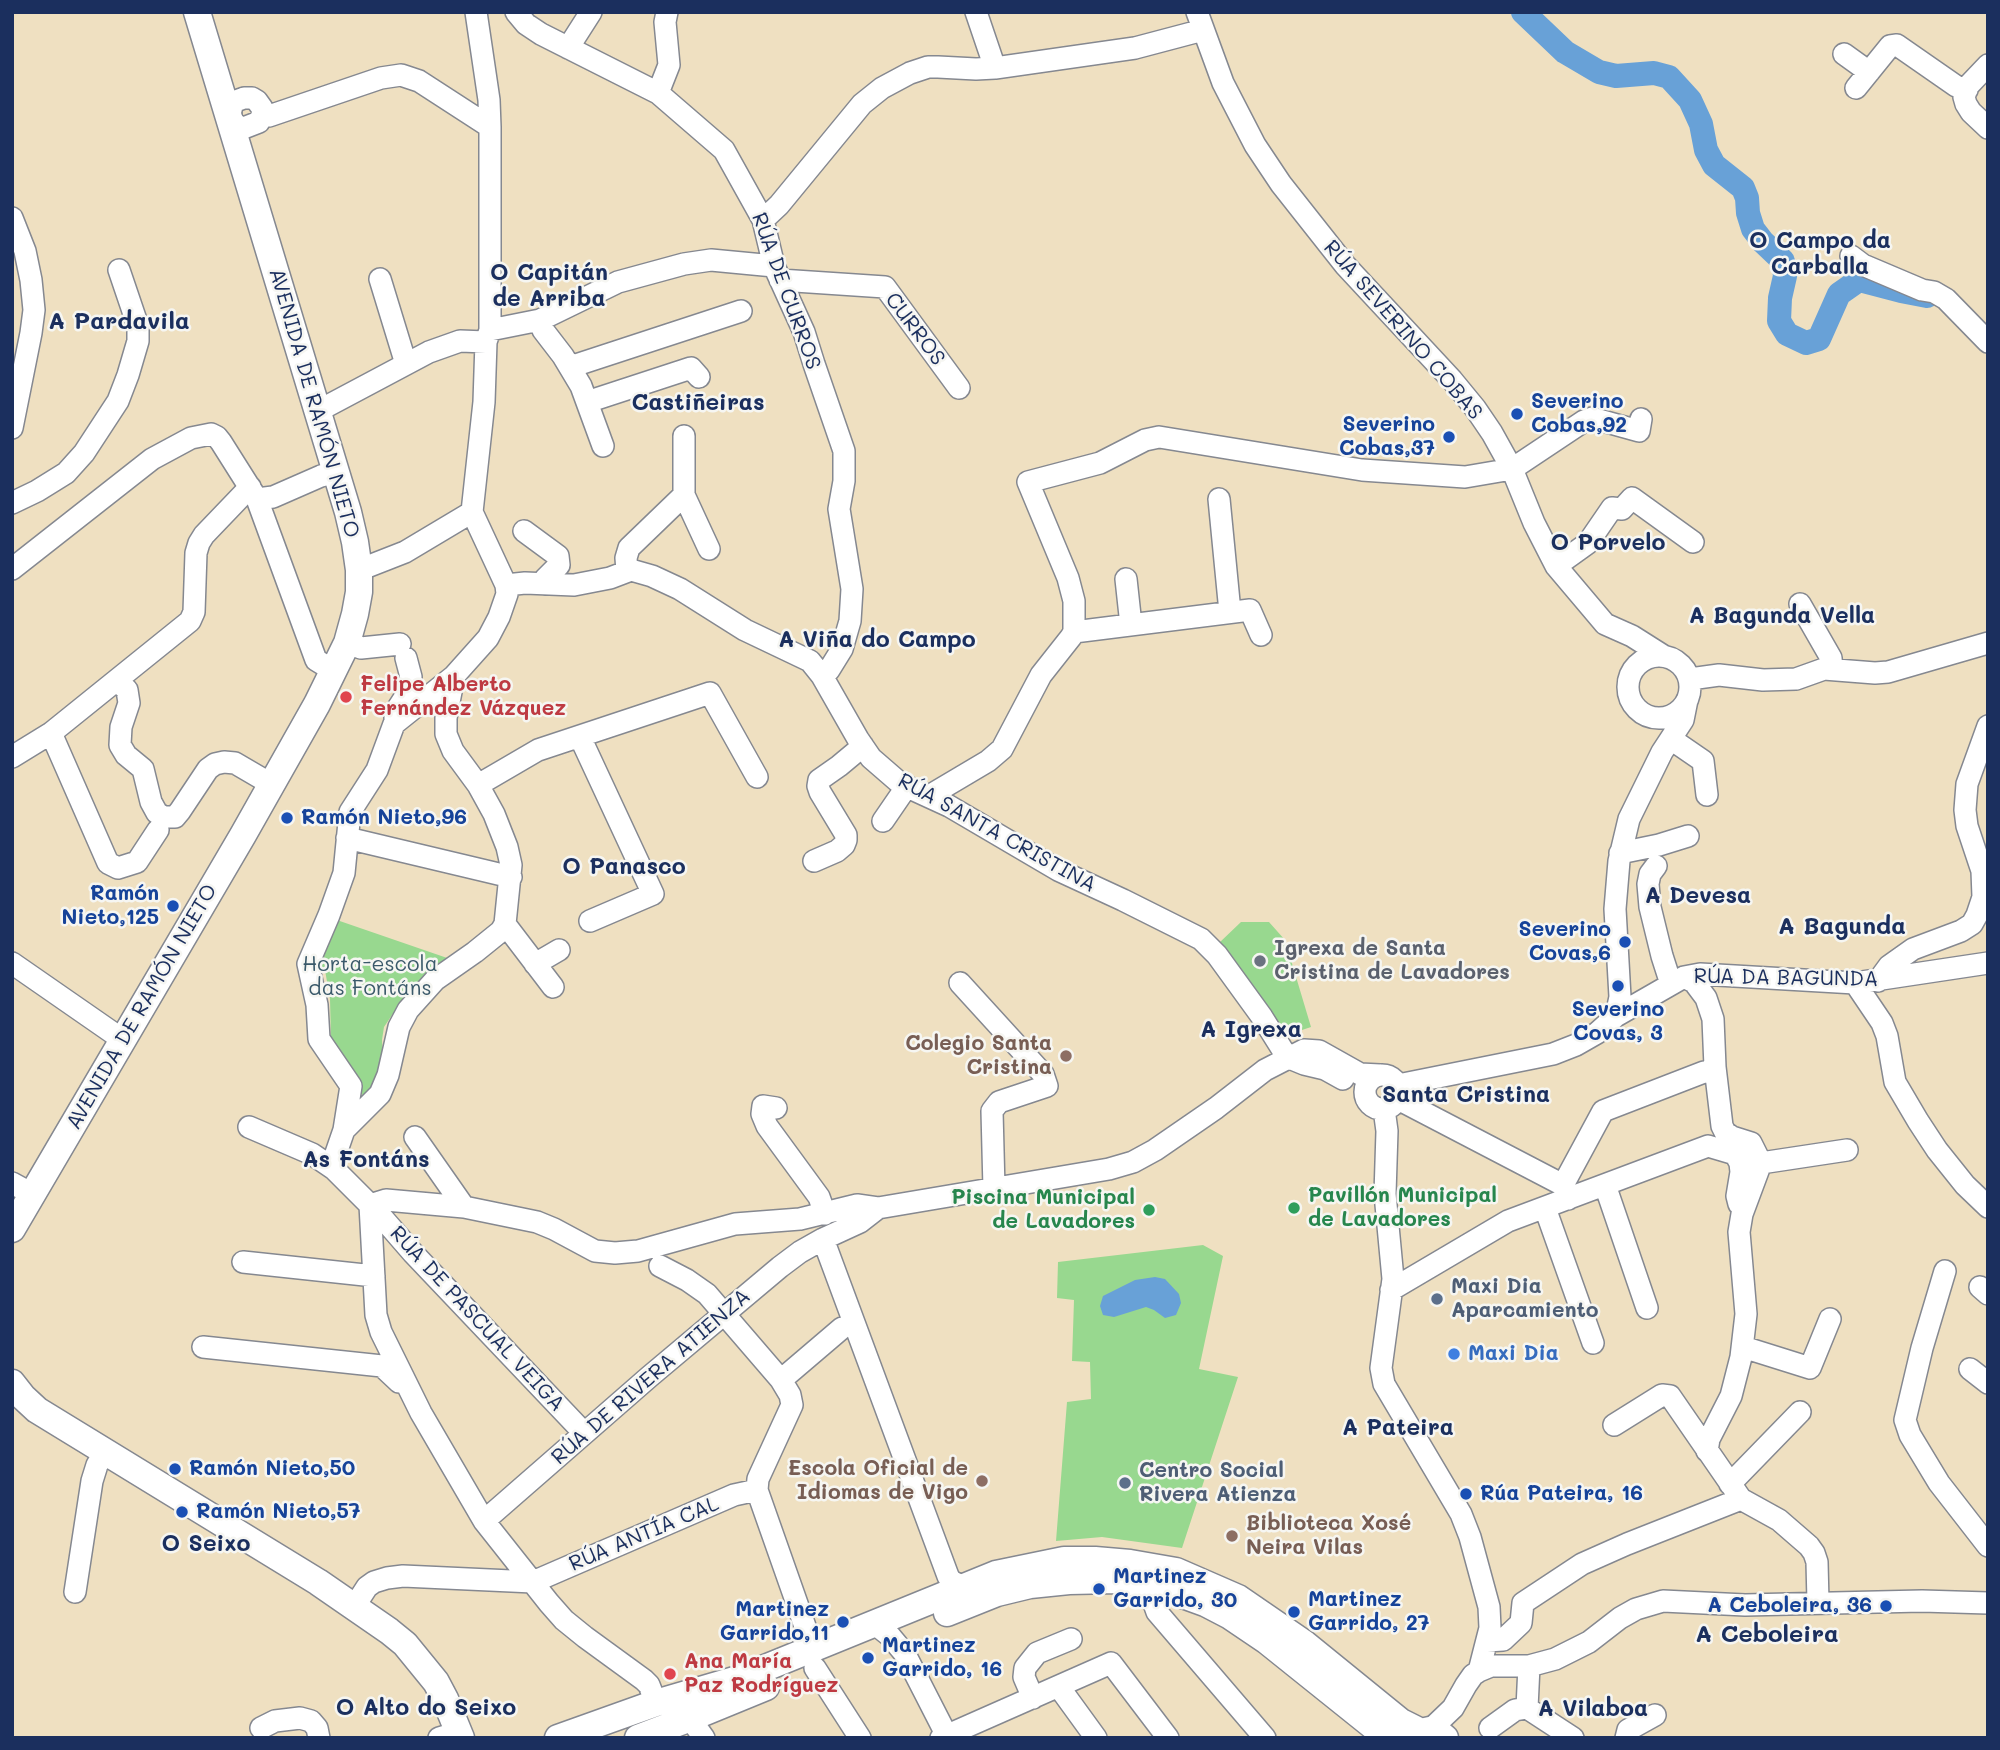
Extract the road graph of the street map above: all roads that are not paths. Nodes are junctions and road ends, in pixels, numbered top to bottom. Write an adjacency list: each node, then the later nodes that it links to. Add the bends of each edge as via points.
1 (197, 12): 15 (main road, AVENIDA DE RAMÓN NIETO)
2 (476, 12): 16 (street)
3 (516, 12): 8 (street, RÚA DE CURROS, via 526,24)
4 (591, 12): 8 (street)
5 (667, 12): 13 (street, via 669,65)
6 (976, 12): 11 (street)
7 (1200, 21): 11 (street, via 1144,46); 39 (street, RÚA SEVERINO COBAS, via 1229,93 1281,184 1345,265 1452,380 1492,433)
8 (568, 48): 13 (street, RÚA DE CURROS)
9 (1844, 54): 12 (street, via 1863,80 1891,46 1897,45)
10 (1988, 65): 12 (street)
11 (995, 68): 19 (street, via 928,67 882,88 862,104)
12 (1967, 90): 17 (street, via 1966,104)
13 (657, 93): 19 (street, RÚA DE CURROS, via 724,149)
14 (262, 113): 15 (street, via 259,122); 15 (street, via 252,98); 16 (street, via 269,116 401,75 419,81)
15 (232, 118): 34 (main road, AVENIDA DE RAMÓN NIETO)
16 (490, 127): 26 (street)
17 (1988, 128)
18 (12, 218): 31 (street, via 25,251 34,310)
19 (763, 220): 22 (street, RÚA DE CURROS)
20 (1851, 256): 27 (street, via 1946,299)
21 (119, 270): 44 (street, via 138,326 138,341 118,401 66,473)
22 (777, 273): 25 (street, via 711,260 684,264 618,282); 32 (street, CURROS, via 885,287); 69 (street, RÚA DE CURROS, via 804,332 844,451 839,509 852,589 850,621 842,649)
23 (380, 279): 28 (street)
24 (740, 311): 29 (street)
25 (540, 320): 26 (street); 29 (street)
26 (488, 336): 28 (street, via 460,341); 45 (street)
27 (1988, 342)
28 (405, 364): 34 (street)
29 (570, 367): 33 (street)
30 (699, 377): 33 (street, via 691,368)
31 (17, 381): 36 (street)
32 (958, 388)
33 (587, 402): 38 (street)
34 (318, 411): 40 (main road, AVENIDA DE RAMÓN NIETO)
35 (1642, 419): 39 (street, via 1640,431 1592,418 1584,421)
36 (12, 428)
37 (684, 436): 42 (street)
38 (603, 446)
39 (1511, 469): 49 (street, RÚA SEVERINO COBAS); 60 (street, via 1465,477 1362,470 1159,437 1100,463 1028,482 1068,578)
40 (336, 472): 41 (street, via 273,497); 51 (main road, AVENIDA DE RAMÓN NIETO)
41 (253, 493): 50 (street, via 217,437 191,438 152,459); 66 (street, via 317,660); 70 (street, via 199,543 190,621)
42 (684, 495): 48 (street); 52 (street, via 629,548)
43 (1219, 499): 57 (street)
44 (12, 503)
45 (472, 512): 51 (street, via 405,552); 55 (street)
46 (524, 531): 54 (street, via 558,556 559,565)
47 (1693, 542): 49 (street, via 1632,498 1622,509 1612,508 1588,543)
48 (709, 550)
49 (1556, 566): 58 (street, RÚA SEVERINO COBAS)
50 (12, 569)
51 (359, 570): 62 (main road, AVENIDA DE RAMÓN NIETO, via 359,592)
52 (627, 571): 54 (street, via 574,585); 69 (street, RÚA SANTA CRISTINA, via 680,589 744,630 810,661)
53 (1126, 579): 59 (street)
54 (545, 584): 55 (street)
55 (506, 585): 68 (street, via 508,594 488,638)
56 (1800, 604): 65 (street, via 1831,658)
57 (1230, 612): 59 (street); 61 (street, via 1250,610)
58 (1605, 624): 64 (street, RÚA SEVERINO COBAS); 67 (street, via 1623,647)
59 (1131, 625): 60 (street)
60 (1074, 632): 85 (street, via 1041,675 1002,749)
61 (1261, 635)
62 (347, 643): 66 (main road, AVENIDA DE RAMÓN NIETO); 73 (street, via 403,651 411,677)
63 (1988, 643): 65 (street, via 1888,672)
64 (1661, 655): 67 (street, via 1643,660); 71 (street, via 1686,670)
65 (1832, 669): 71 (street, via 1796,679 1719,676)
66 (334, 671): 81 (main road, AVENIDA DE RAMÓN NIETO)
67 (1630, 675): 72 (street, via 1629,696 1634,706)
68 (454, 676): 73 (street); 82 (street, via 446,734)
69 (822, 676): 78 (street, RÚA SANTA CRISTINA)
70 (117, 680): 75 (street); 81 (street, via 127,690 129,703 120,745 143,769 157,813 174,817 215,764 235,763)
71 (1689, 690): 72 (street, via 1682,709 1662,718); 77 (street, via 1683,720)
72 (1652, 717): 77 (street)
73 (394, 724): 89 (street, via 377,770 350,812)
74 (1988, 726): 101 (street, via 1966,784 1965,810 1982,871 1983,897 1977,915 1961,931 1913,949 1889,966)
75 (51, 733): 79 (street); 87 (street, via 108,863 118,869 137,862)
76 (580, 737): 80 (street, via 710,693); 82 (street, via 538,750); 94 (street, via 653,894)
77 (1666, 745): 84 (street, via 1682,748 1703,761); 90 (street, via 1629,819)
78 (863, 746): 83 (street, RÚA SANTA CRISTINA); 91 (street, via 819,780 820,792 846,839 837,851)
79 (12, 757)
80 (757, 777)
81 (271, 784): 106 (main road, AVENIDA DE RAMÓN NIETO)
82 (478, 785): 93 (street, via 507,847)
83 (907, 786): 85 (street, RÚA SANTA CRISTINA); 86 (street)
84 (1707, 794)
85 (929, 796): 107 (street, RÚA SANTA CRISTINA, via 1058,870 1201,939 1247,996)
86 (883, 821)
87 (158, 830)
88 (1688, 835): 90 (street)
89 (346, 838): 93 (street); 112 (street, via 344,873 307,964 319,1039 351,1086)
90 (1620, 853): 105 (street, via 1615,883 1620,997)
91 (814, 861)
92 (1656, 866): 100 (street, via 1648,884 1650,907 1662,956)
93 (510, 877): 95 (street)
94 (590, 921)
95 (505, 924): 99 (street); 112 (street, via 484,945 435,979 408,1010 380,1094)
96 (558, 950): 99 (street)
97 (12, 963): 106 (street)
98 (1988, 963): 101 (street, RÚA DA BAGUNDA)
99 (535, 964): 104 (street)
100 (1678, 980): 103 (street, RÚA DA BAGUNDA, via 1700,974); 105 (street, RÚA DA BAGUNDA); 115 (street, via 1694,982 1713,1019 1722,1126 1732,1137 1751,1143)
101 (1878, 981): 103 (street, RÚA DA BAGUNDA)
102 (960, 983): 119 (street, via 1043,1074 1047,1086 999,1102 992,1111)
103 (1855, 983): 123 (street, via 1882,1023 1895,1082 1937,1150)
104 (553, 987)
105 (1616, 1016): 109 (street, RÚA DA BAGUNDA, via 1576,1045 1553,1054)
106 (123, 1040): 118 (main road, AVENIDA DE RAMÓN NIETO)
107 (1287, 1057): 109 (street, via 1304,1050 1319,1051); 119 (street, via 1133,1162)
108 (1704, 1072): 120 (street, via 1603,1111)
109 (1386, 1094): 120 (street); 134 (street, via 1385,1194)
110 (776, 1108): 126 (street, via 762,1106 767,1125 819,1197)
111 (248, 1127): 116 (street, RÚA DE PASCUAL VEIGA, via 312,1154)
112 (344, 1130): 116 (street)
113 (415, 1137): 122 (street)
114 (1847, 1150): 115 (street)
115 (1761, 1163): 127 (street)
116 (334, 1169): 121 (street, RÚA DE PASCUAL VEIGA)
117 (1605, 1185): 120 (street); 127 (street, via 1708,1146 1734,1154 1740,1163 1737,1196); 135 (street)
118 (22, 1189): 128 (main road, AVENIDA DE RAMÓN NIETO)
119 (994, 1189): 124 (street)
120 (1565, 1192): 125 (street)
121 (370, 1205): 122 (street, via 386,1200); 133 (street); 149 (street, RÚA DE PASCUAL VEIGA)
122 (464, 1207): 126 (street, via 537,1222 595,1251 615,1254 735,1224)
123 (1988, 1207)
124 (878, 1208): 126 (street, via 857,1205); 129 (street, RÚA DE RIVERA ATIENZA, via 860,1222)
125 (1545, 1208): 134 (street, via 1508,1221); 139 (street)
126 (825, 1214)
127 (1742, 1214): 141 (street, via 1739,1232 1746,1314)
128 (12, 1229)
129 (823, 1238): 136 (street, RÚA DE RIVERA ATIENZA, via 779,1266); 158 (street, via 948,1576)
130 (243, 1262): 133 (street)
131 (660, 1266): 136 (street, via 707,1294)
132 (1945, 1271): 155 (street, via 1905,1420 1939,1483)
133 (374, 1276): 145 (street, via 376,1315)
134 (1391, 1290): 165 (street, via 1381,1368 1384,1384 1451,1496 1470,1537 1489,1606)
135 (1647, 1308)
136 (725, 1313): 143 (street); 149 (street, RÚA DE RIVERA ATIENZA)
137 (1830, 1319): 141 (street, via 1810,1368)
138 (842, 1328): 143 (street)
139 (1592, 1343)
140 (203, 1347): 145 (street, via 382,1366)
141 (1742, 1347): 150 (street, via 1731,1396)
142 (1970, 1369): 144 (street)
143 (781, 1380): 152 (street, via 792,1405)
144 (1988, 1383)
145 (405, 1384): 154 (street)
146 (16, 1395): 151 (main road)
147 (1800, 1412): 153 (street)
148 (1614, 1425): 150 (street, via 1662,1395 1670,1396)
149 (584, 1433): 154 (street, RÚA DE RIVERA ATIENZA)
150 (1707, 1451): 153 (street)
151 (105, 1452): 159 (street, via 92,1481); 162 (main road)
152 (757, 1490): 156 (street, RÚA ANTÍA CAL, via 734,1495); 166 (street, via 807,1632)
153 (1735, 1491): 160 (street, via 1809,1546 1816,1562); 165 (street, via 1582,1564 1523,1603 1521,1623 1503,1640)
154 (484, 1521): 156 (street)
155 (1988, 1546)
156 (533, 1582): 162 (street, via 387,1578 367,1587); 174 (street, via 564,1620 649,1685)
157 (1147, 1584): 163 (main road, via 1105,1580 1030,1585); 187 (street, via 1157,1612); 188 (main road, via 1230,1616)
158 (964, 1587): 163 (main road); 178 (main road, via 996,1574 1064,1560 1130,1563 1183,1573 1267,1616 1401,1722)
159 (75, 1592)
160 (1818, 1602): 161 (street); 167 (street, via 1649,1604 1620,1618 1579,1648)
161 (1988, 1603)
162 (354, 1607): 179 (main road, via 405,1644 425,1667 445,1699)
163 (881, 1631): 166 (main road); 180 (street, via 905,1654)
164 (1071, 1639): 171 (street, via 1037,1653 1025,1668 1024,1678)
165 (1488, 1641): 168 (street)
166 (808, 1661): 170 (main road); 184 (street)
167 (1529, 1666): 168 (street, via 1491,1666); 172 (street)
168 (1479, 1671): 178 (street)
169 (1059, 1687): 171 (street); 185 (street); 186 (street, via 1111,1663)
170 (733, 1690): 174 (main road); 177 (main road)
171 (1033, 1698): 180 (street)
172 (1527, 1708): 176 (street, via 1515,1710); 189 (street)
173 (1655, 1715): 190 (street, via 1628,1730)
174 (649, 1720): 177 (main road); 182 (main road); 183 (main road)
175 (261, 1728): 181 (street, via 300,1718 311,1721)
176 (1500, 1728)
177 (696, 1729)
178 (1431, 1735)
179 (453, 1736)
180 (945, 1737)
181 (319, 1738)
182 (558, 1738)
183 (601, 1738)
184 (860, 1738)
185 (1096, 1738)
186 (1168, 1738)
187 (1265, 1738)
188 (1388, 1738)
189 (1573, 1738)
190 (1626, 1738)

